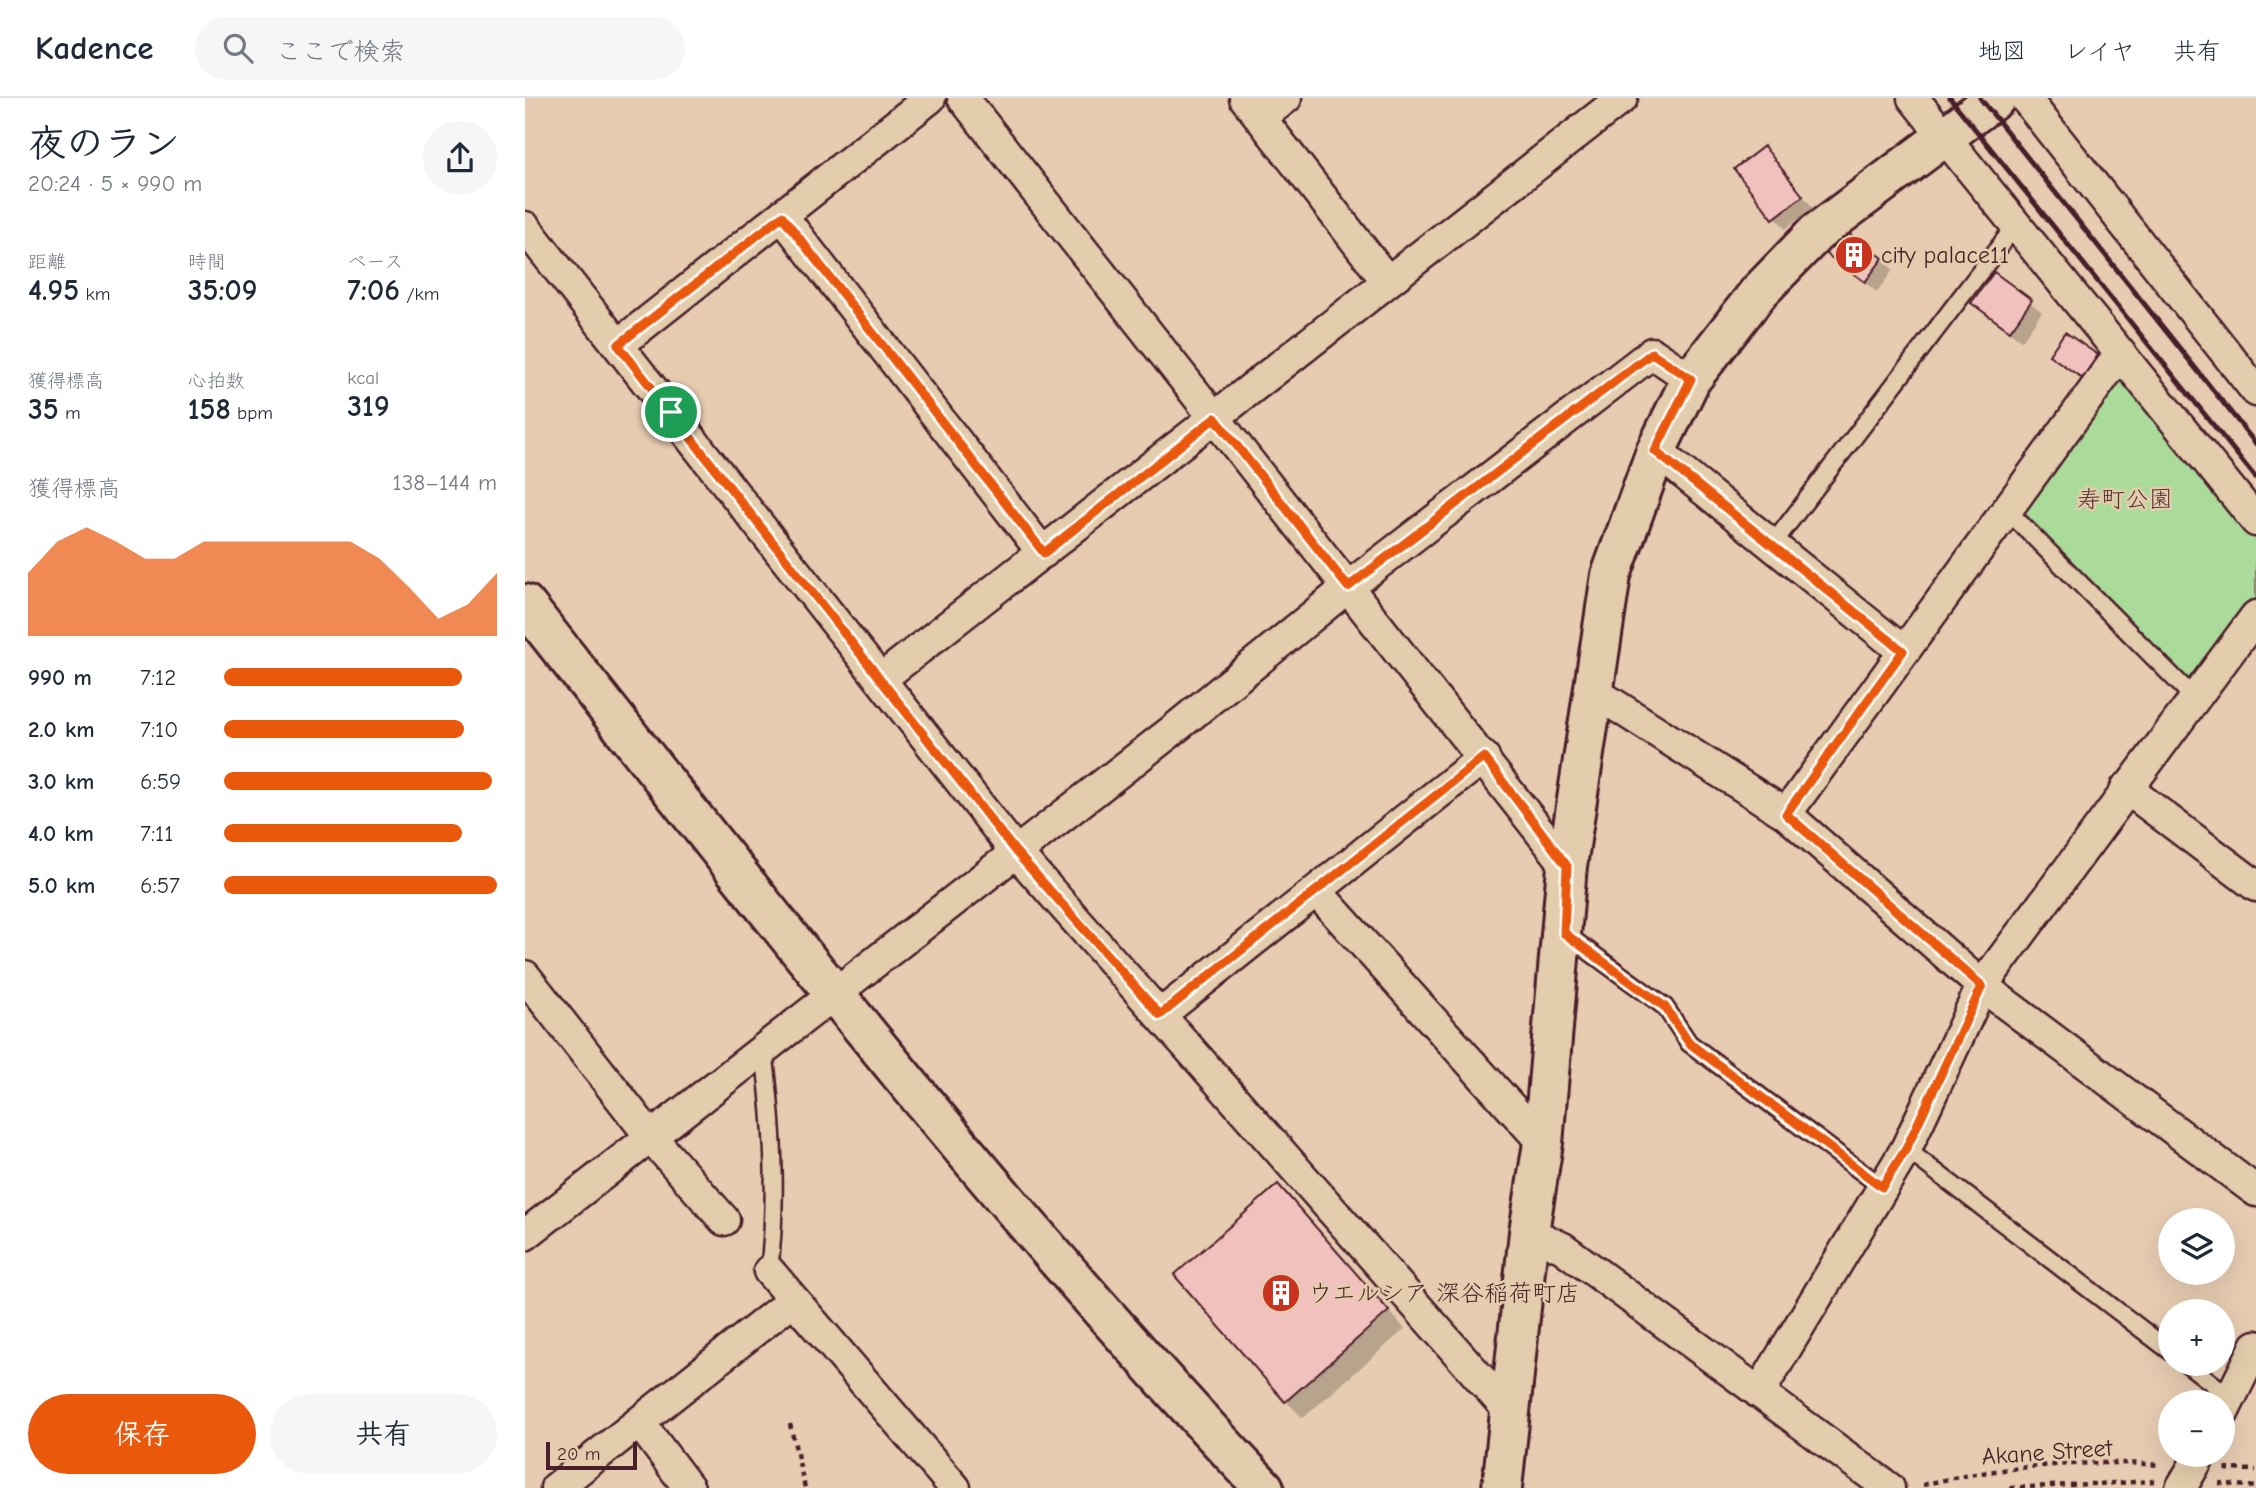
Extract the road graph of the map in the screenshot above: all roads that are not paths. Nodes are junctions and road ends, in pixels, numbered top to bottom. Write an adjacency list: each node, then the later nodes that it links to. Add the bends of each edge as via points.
1 (930, 98): 10 (street)
2 (963, 98): 18 (street)
3 (1286, 98): 8 (street)
4 (1622, 98): 13 (street)
5 (1913, 98): 9 (street)
6 (1996, 98): 9 (street)
7 (2025, 98): 17 (street)
8 (1253, 108): 13 (street)
9 (1943, 137): 11 (street); 16 (street, via 1816,233 1758,293)
10 (782, 216): 14 (street); 23 (street)
11 (2015, 226): 15 (street); 22 (lane)
12 (525, 227): 14 (street)
13 (1387, 281): 18 (street)
14 (618, 345): 28 (street)
15 (2120, 354): 20 (street); 21 (street)
16 (1691, 379): 19 (street); 24 (street, via 1652,353)
17 (2256, 391)
18 (1215, 418): 23 (street); 24 (street)
19 (1655, 451): 22 (street); 29 (street, via 1611,575)
20 (2007, 510): 27 (street); 30 (lane)
21 (2256, 521)
22 (1772, 545): 27 (street)
23 (1044, 553): 28 (street)
24 (1348, 587): 31 (street); 34 (street)
25 (525, 604): 41 (street)
26 (2256, 616): 30 (street)
27 (1903, 651): 33 (street)
28 (882, 678): 34 (street)
29 (1593, 691): 33 (street); 35 (street)
30 (2194, 698): 32 (street)
31 (1484, 757): 35 (street); 37 (street)
32 (2126, 788): 36 (street); 40 (street)
33 (1786, 814): 40 (street)
34 (1015, 851): 41 (street); 42 (street)
35 (1567, 866): 38 (street)
36 (2256, 886)
37 (1317, 892): 42 (street); 45 (street)
38 (1564, 933): 45 (street); 47 (lane, via 1665,1007 1689,1043)
39 (525, 976): 44 (street)
40 (1982, 986): 46 (street); 48 (street)
41 (834, 995): 43 (street); 65 (street, via 1020,1216)
42 (1160, 1015): 60 (street)
43 (764, 1050): 44 (street); 52 (lane, via 776,1171)
44 (650, 1136): 49 (street); 51 (street)
45 (1543, 1143): 50 (street)
46 (1906, 1149): 47 (street); 54 (lane)
47 (1882, 1187): 59 (street)
48 (2256, 1191)
49 (724, 1220)
50 (1529, 1232): 59 (street, via 1563,1248); 60 (street)
51 (525, 1235)
52 (769, 1271): 53 (street)
53 (793, 1300): 61 (street); 64 (street)
54 (2158, 1342)
55 (2256, 1346): 58 (street)
56 (2198, 1376): 57 (lane)
57 (2212, 1390)
58 (2234, 1390)
59 (1759, 1393): 67 (street)
60 (1509, 1411): 66 (street)
61 (639, 1422): 62 (street); 63 (street)
62 (556, 1488)
63 (689, 1488)
64 (955, 1488)
65 (1264, 1488)
66 (1501, 1488)
67 (1889, 1488)

